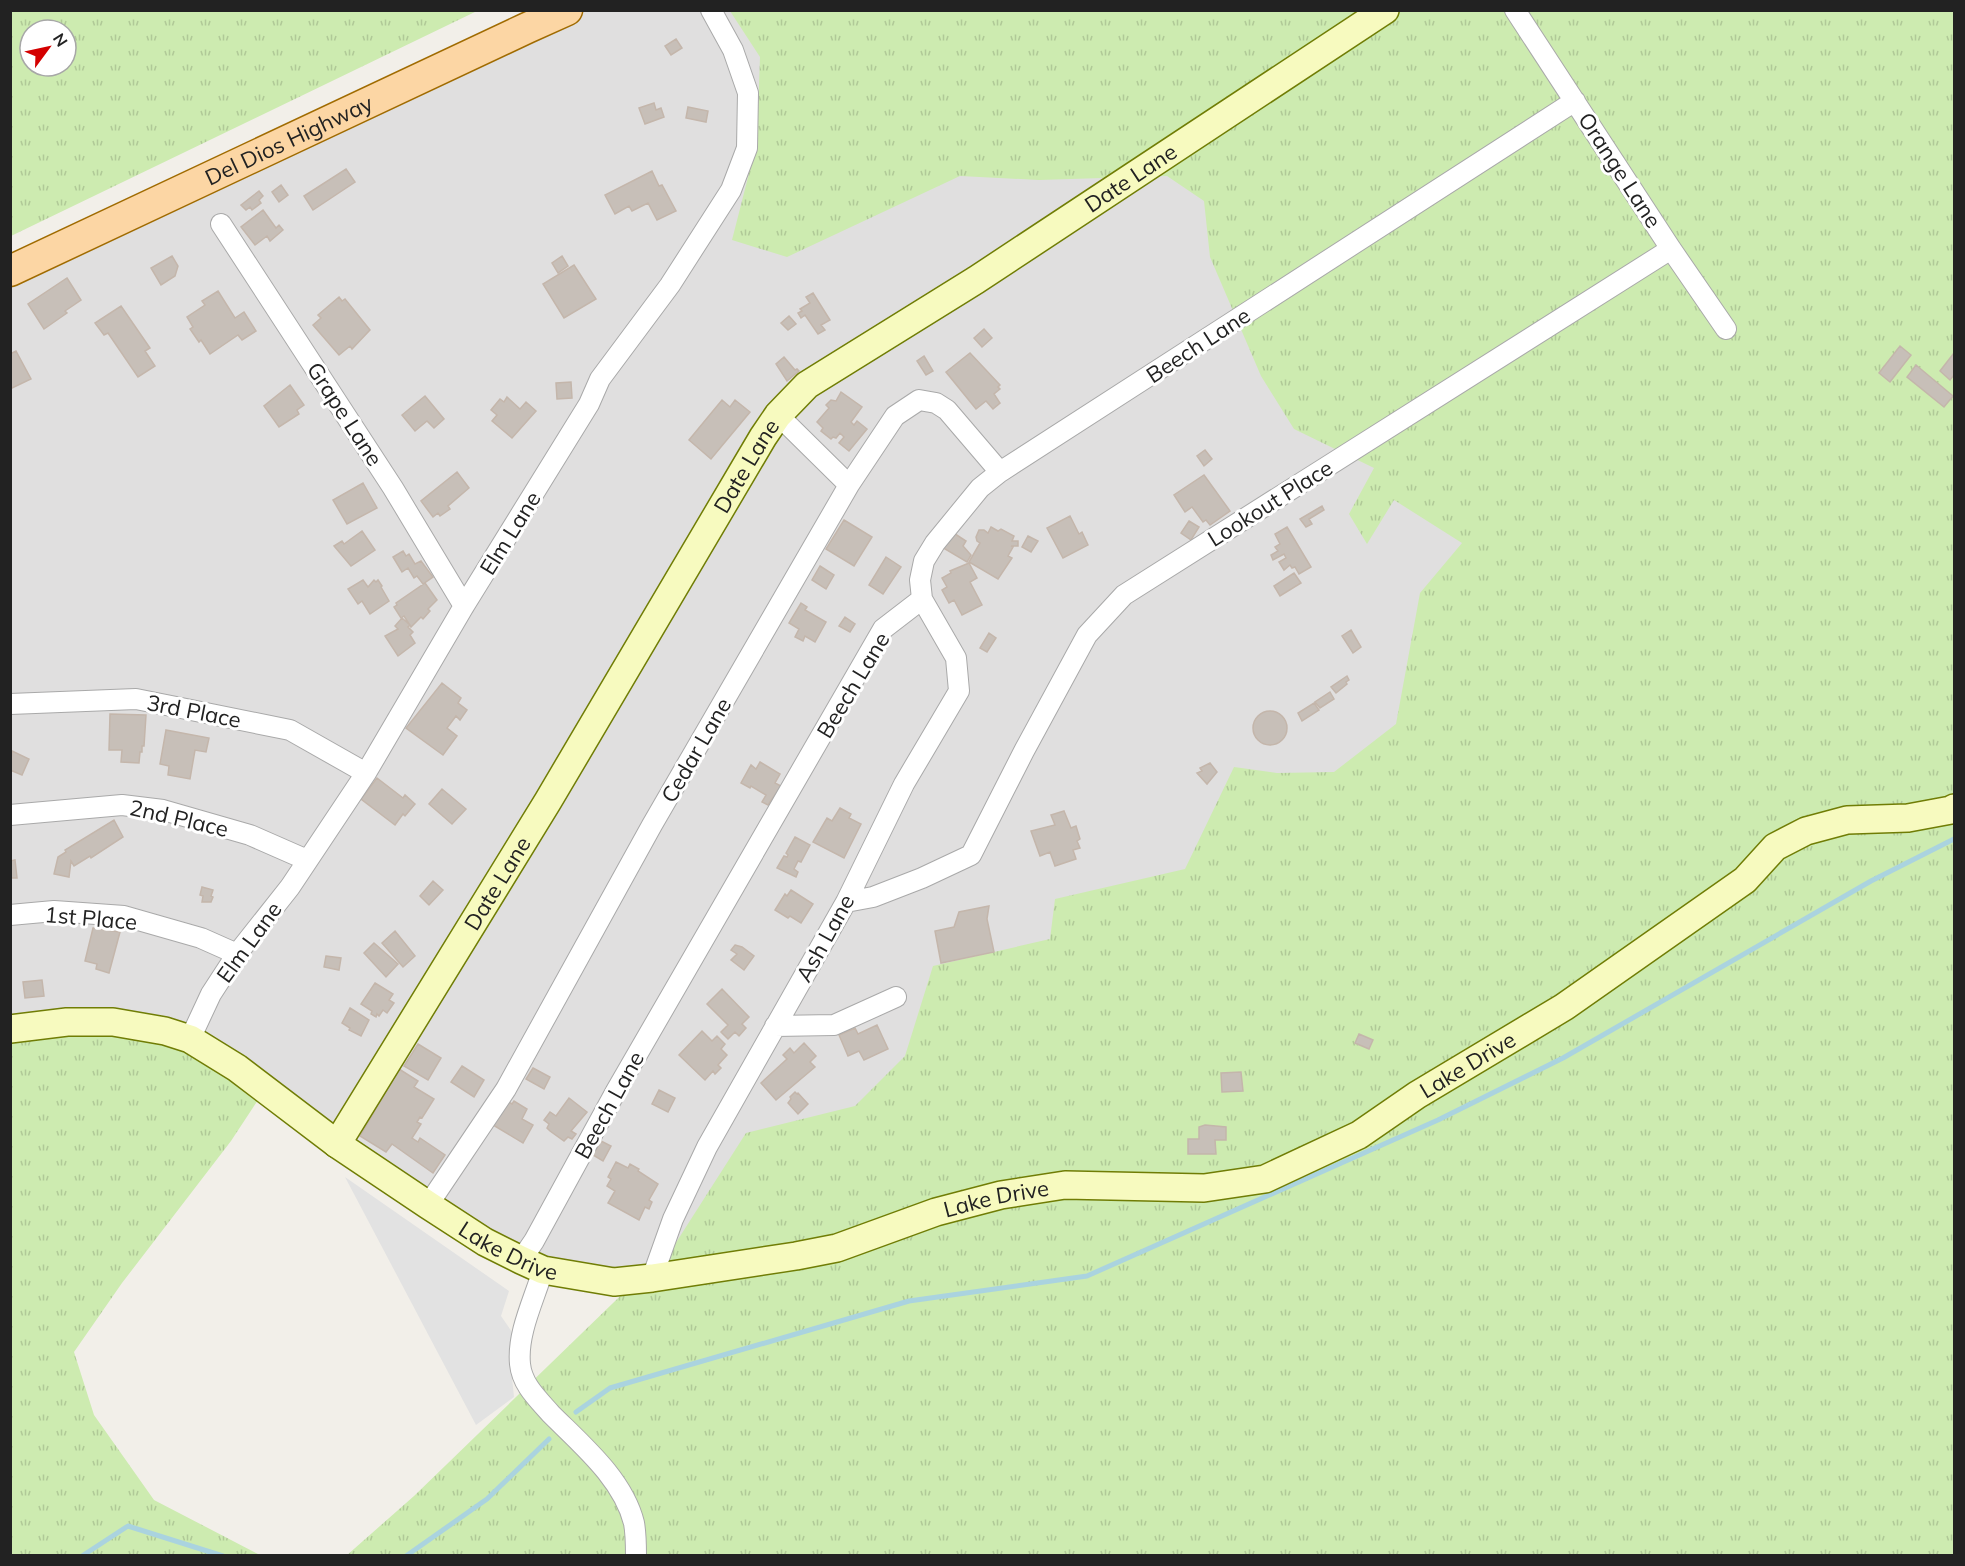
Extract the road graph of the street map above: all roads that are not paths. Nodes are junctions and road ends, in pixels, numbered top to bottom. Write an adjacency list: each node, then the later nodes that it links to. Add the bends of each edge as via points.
1 (567, 10): 8 (main road, Del Dios Highway)
2 (711, 10): 14 (street, Elm Lane, via 733,50 748,93 747,148 731,190 670,285 600,379 590,404)
3 (1385, 10): 10 (street, Date Lane, via 976,280 807,385)
4 (1515, 10): 5 (street, Orange Lane)
5 (1575, 101): 7 (street, Orange Lane); 11 (street, Beech Lane)
6 (221, 224): 14 (street, Grape Lane, via 393,488)
7 (1671, 249): 9 (street, Orange Lane); 20 (street, Lookout Place, via 1124,595 1088,635 971,855 873,897)
8 (10, 271)
9 (1725, 329)
10 (778, 415): 12 (street); 27 (street, Date Lane, via 542,811)
11 (1000, 472): 12 (street, Cedar Lane, via 947,410 919,400 895,416); 13 (street, Beech Lane, via 980,488 935,543 924,561)
12 (849, 485): 28 (street, Cedar Lane, via 652,825 506,1089)
13 (922, 599): 20 (street, Ash Lane, via 956,658 959,690 904,784); 29 (street, Beech Lane, via 884,629 616,1091 534,1241)
14 (464, 606): 16 (street, Elm Lane)
15 (10, 704): 16 (street, 3rd Place, via 136,699 290,730)
16 (366, 773): 19 (street, Elm Lane)
17 (1954, 808): 30 (street, Lake Drive, via 1908,818 1847,820 1806,831 1775,847 1745,880 1564,1007 1417,1095 1359,1135 1265,1179 1204,1188 1065,1185 1001,1195 936,1212 837,1248)
18 (10, 815): 19 (street, 2nd Place, via 122,805 163,810 250,835)
19 (307, 860): 22 (street, Elm Lane)
20 (846, 902): 24 (street, Ash Lane)
21 (10, 915): 22 (street, 1st Place, via 54,911 124,916 201,938)
22 (237, 954): 26 (street, Elm Lane, via 211,994)
23 (896, 997): 24 (street, via 834,1024)
24 (775, 1026): 30 (street, Ash Lane, via 707,1147 673,1218)
25 (10, 1029): 26 (street, Lake Drive, via 67,1022 113,1022)
26 (190, 1039): 27 (street, Lake Drive, via 237,1068)
27 (337, 1143): 28 (street, Lake Drive)
28 (428, 1206): 29 (street, Lake Drive, via 485,1242)
29 (532, 1265): 30 (street, Lake Drive, via 614,1281); 31 (street, Beech Lane, via 520,1349 522,1376 532,1393 616,1486 634,1524)
30 (652, 1278)
31 (636, 1556)

